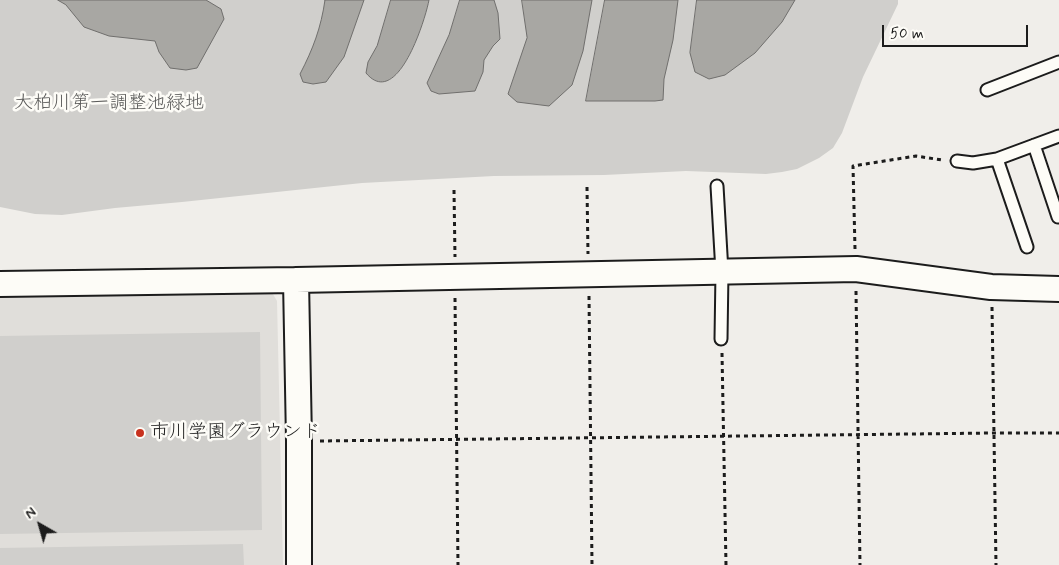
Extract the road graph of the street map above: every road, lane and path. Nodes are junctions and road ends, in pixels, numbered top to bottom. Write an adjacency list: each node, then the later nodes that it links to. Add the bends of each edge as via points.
1 (1059, 62): 2 (lane)
2 (987, 90)
3 (1059, 136): 4 (lane)
4 (1034, 145): 5 (lane); 10 (lane)
5 (997, 159): 6 (lane, via 973,163); 11 (lane)
6 (957, 161): 12 (path, via 916,156 853,166)
7 (718, 186): 13 (lane)
8 (587, 188): 14 (path)
9 (454, 190): 15 (path)
10 (1058, 217)
11 (1027, 246)
12 (856, 269): 13 (street); 18 (street); 23 (path)
13 (722, 272): 14 (street); 20 (lane)
14 (589, 275): 15 (street); 25 (path)
15 (455, 278): 16 (street); 26 (path)
16 (296, 280): 17 (street); 27 (street)
17 (0, 284)
18 (991, 287): 19 (street); 21 (path)
19 (1059, 290)
20 (721, 339): 24 (path)
21 (994, 433): 22 (path); 23 (path); 33 (path)
22 (1059, 433)
23 (858, 434): 24 (path); 32 (path)
24 (724, 436): 25 (path); 31 (path)
25 (591, 438): 26 (path); 30 (path)
26 (456, 439): 27 (path); 29 (path)
27 (299, 441): 28 (street)
28 (299, 565)
29 (458, 565)
30 (592, 565)
31 (726, 565)
32 (860, 565)
33 (996, 565)

